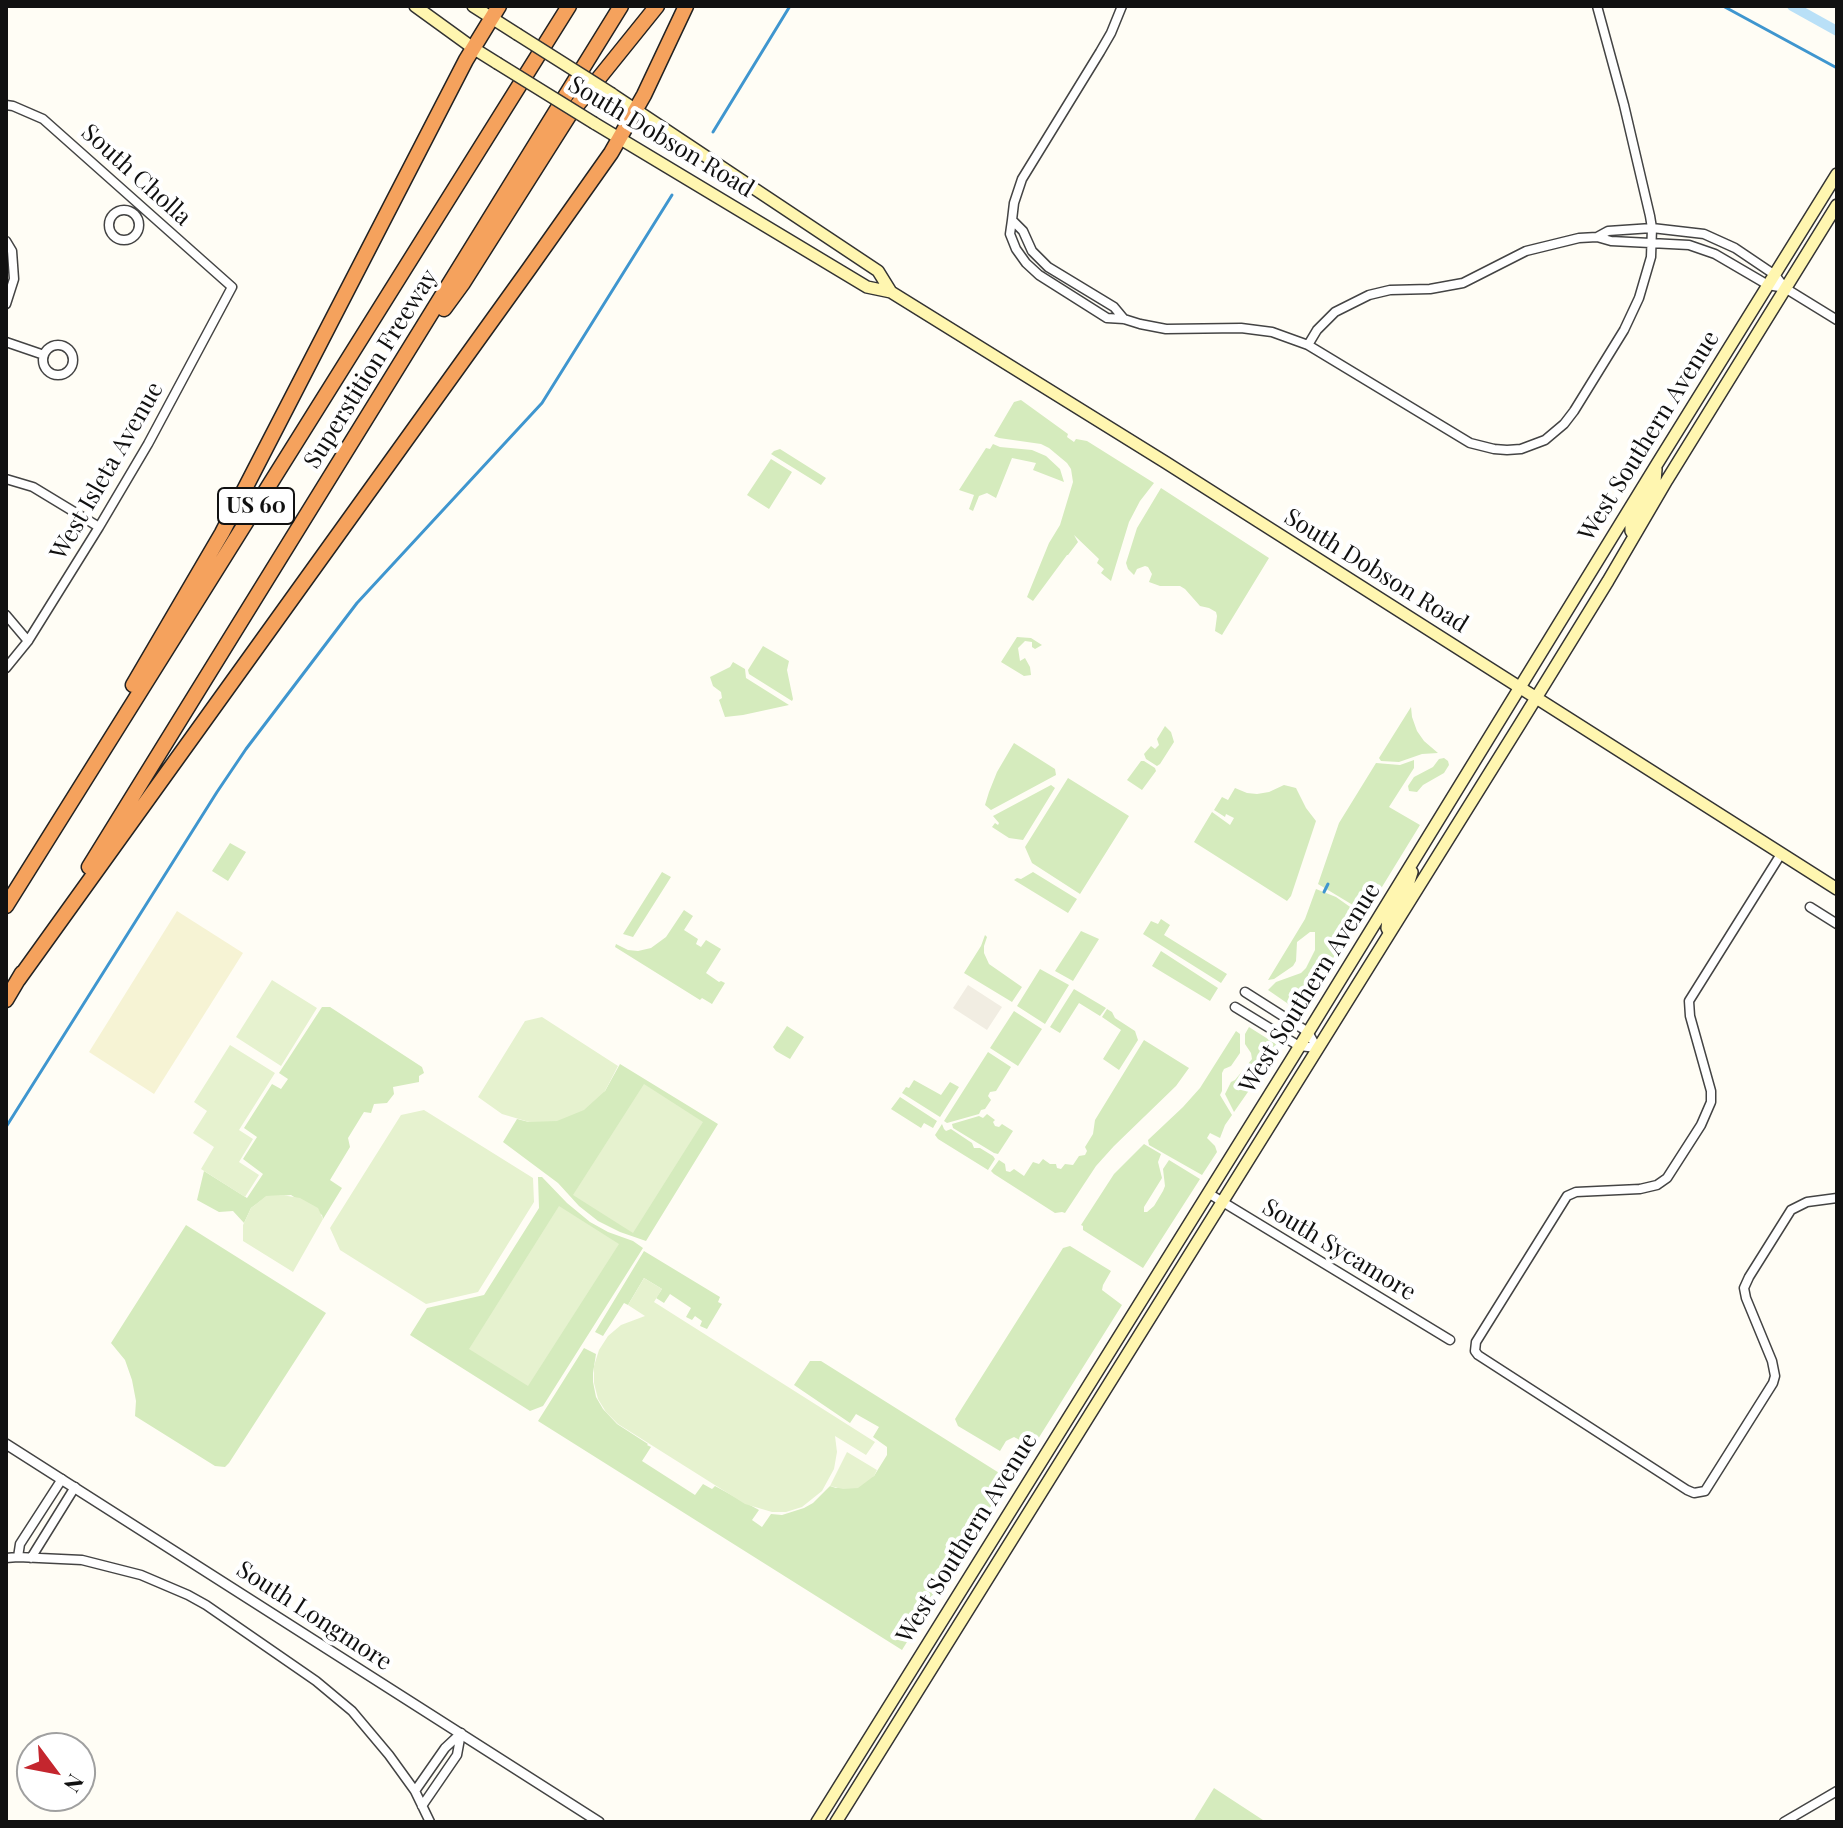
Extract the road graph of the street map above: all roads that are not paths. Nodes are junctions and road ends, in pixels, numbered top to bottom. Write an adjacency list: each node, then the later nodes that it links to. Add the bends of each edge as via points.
1 (415, 6): 10 (main road, South Dobson Road)
2 (473, 6): 9 (main road, South Dobson Road)
3 (569, 6): 44 (highway, Superstition Freeway / US 60)
4 (621, 6): 29 (highway, Superstition Freeway / US 60)
5 (657, 6): 29 (highway, via 570,114 463,283)
6 (686, 6): 12 (highway)
7 (1122, 6): 27 (street, via 1022,179 1012,220 1048,267 1114,307 1124,319 1166,329 1257,329)
8 (1597, 6): 16 (street)
9 (495, 12): 10 (highway); 12 (main road, South Dobson Road, bridge, via 517,34)
10 (473, 48): 13 (main road, South Dobson Road, bridge); 44 (highway, via 222,533)
11 (6, 105): 21 (street, South Cholla, via 43,119 137,210)
12 (636, 109): 13 (highway); 23 (main road, South Dobson Road, via 878,271)
13 (619, 140): 23 (main road, South Dobson Road, via 867,287); 48 (highway)
14 (1837, 174): 20 (main road, West Southern Avenue)
15 (1837, 205): 22 (main road, West Southern Avenue)
16 (1652, 228): 17 (street, via 1608,231); 19 (street); 20 (street, via 1704,234 1735,248)
17 (1597, 237): 19 (street); 27 (street, via 1526,251 1466,282 1369,295 1335,312)
18 (6, 241): 24 (street, via 14,279)
19 (1652, 244): 20 (street, via 1702,248); 27 (street, via 1633,314 1594,380 1564,424 1545,440 1521,449 1470,443)
20 (1772, 280): 22 (street); 30 (main road, West Southern Avenue)
21 (232, 287): 34 (street, West Isleta Avenue)
22 (1785, 288): 25 (street); 31 (main road, West Southern Avenue)
23 (891, 292): 39 (main road, South Dobson Road)
24 (6, 304)
25 (1837, 320)
26 (6, 342): 28 (street)
27 (1308, 345)
28 (44, 355)
29 (393, 376): 48 (highway, Superstition Freeway / US 60)
30 (1686, 418): 31 (main road); 32 (main road, West Southern Avenue)
31 (1700, 426): 35 (main road, West Southern Avenue)
32 (1657, 464): 35 (main road, via 1655,482 1631,525); 39 (main road, West Southern Avenue)
33 (6, 479): 34 (street, via 33,487)
34 (99, 527): 37 (street, West Isleta Avenue)
35 (1634, 536): 40 (main road, West Southern Avenue)
36 (6, 615): 37 (street)
37 (28, 641): 38 (street, West Isleta Avenue)
38 (6, 668)
39 (1519, 688): 40 (main road, South Dobson Road); 41 (main road, West Southern Avenue)
40 (1536, 698): 42 (main road, South Dobson Road); 47 (main road, West Southern Avenue)
41 (1418, 852): 47 (main road, via 1408,885 1388,919); 52 (main road, West Southern Avenue)
42 (1781, 854): 43 (main road, South Dobson Road); 56 (street, via 1689,1001 1711,1091 1707,1114 1695,1134 1657,1185 1567,1196 1475,1351 1699,1494 1775,1376 1746,1298 1749,1277 1791,1210)
43 (1837, 889)
44 (6, 905)
45 (1810, 907): 46 (street)
46 (1837, 924)
47 (1390, 933): 54 (main road, West Southern Avenue)
48 (18, 980): 50 (highway, Superstition Freeway / US 60)
49 (1245, 992): 52 (street)
50 (6, 1000)
51 (1235, 1007): 53 (street)
52 (1308, 1032): 53 (main road, West Southern Avenue); 54 (street)
53 (1299, 1046): 54 (street); 55 (main road, West Southern Avenue)
54 (1317, 1048): 57 (main road, West Southern Avenue)
55 (1208, 1193): 57 (street, South Sycamore); 65 (main road, West Southern Avenue)
56 (1837, 1198)
57 (1221, 1202): 58 (street, South Sycamore); 67 (main road, West Southern Avenue)
58 (1450, 1340)
59 (6, 1444): 60 (street, South Longmore)
60 (62, 1479): 61 (street, South Longmore); 62 (street, via 20,1544)
61 (75, 1487): 64 (street); 66 (street, South Longmore)
62 (18, 1557): 63 (street); 64 (street)
63 (6, 1558)
64 (31, 1558): 68 (street, via 82,1560 141,1575 206,1605 330,1691 373,1735)
65 (898, 1690): 67 (main road, via 900,1706 858,1774); 73 (main road, West Southern Avenue)
66 (461, 1733): 68 (street); 70 (street, via 457,1755); 72 (street, South Longmore)
67 (857, 1788): 74 (main road, West Southern Avenue)
68 (415, 1791): 70 (street)
69 (1837, 1791): 75 (street)
70 (422, 1806): 71 (street)
71 (430, 1822)
72 (599, 1822)
73 (817, 1822)
74 (836, 1822)
75 (1784, 1822)

